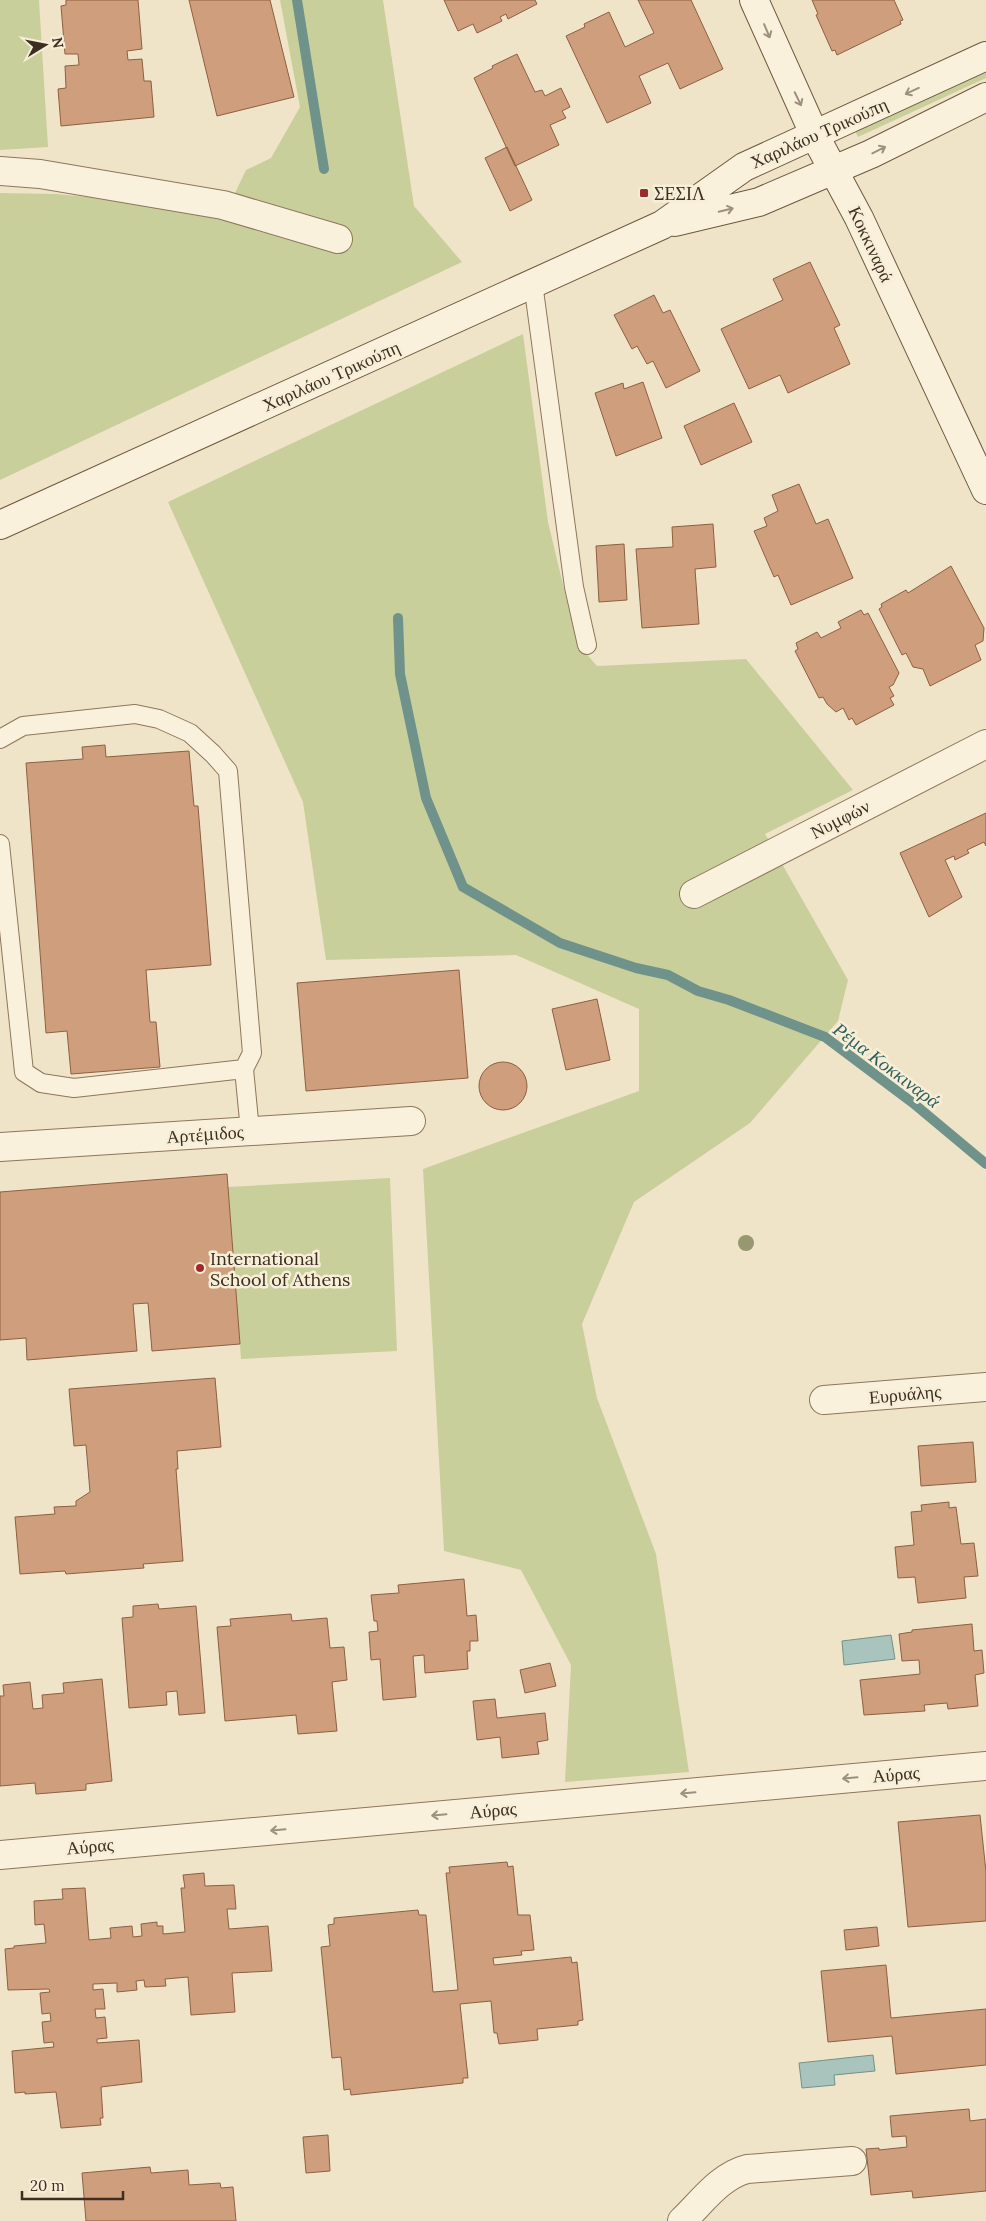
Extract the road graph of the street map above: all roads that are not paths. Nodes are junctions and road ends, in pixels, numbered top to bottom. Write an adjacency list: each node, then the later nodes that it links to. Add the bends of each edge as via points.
1 (754, 0): 4 (street, Κοκκιναρά, one-way to 4)
2 (986, 56): 4 (street, Χαριλάου Τρικούπη, one-way to 4)
3 (986, 97): 5 (street, Χαριλάου Τρικούπη, one-way to 3)
4 (815, 136): 5 (street, Κοκκιναρά); 7 (street, Χαριλάου Τρικούπη, via 744,167)
5 (834, 170): 7 (street, Χαριλάου Τρικούπη, one-way to 5, via 759,202); 10 (street, Κοκκιναρά)
6 (0, 171): 8 (street, via 40,174 223,205)
7 (662, 225): 9 (street, Χαριλάου Τρικούπη)
8 (338, 239)
9 (533, 283): 11 (street, Χαριλάου Τρικούπη); 12 (lane, via 574,587)
10 (986, 490)
11 (0, 525)
12 (587, 645)
13 (0, 739): 18 (lane, via 23,726 134,714 159,719 190,733 228,771 252,1053)
14 (986, 744): 16 (street, Νυμφών)
15 (0, 844): 17 (lane)
16 (694, 894)
17 (5, 949): 18 (lane, via 24,1072 41,1084 74,1088)
18 (244, 1069): 20 (lane)
19 (411, 1121): 20 (street, Αρτέμιδος)
20 (250, 1131): 21 (street, Αρτέμιδος)
21 (0, 1147)
22 (986, 1387): 23 (street, Ευρυάλης)
23 (824, 1400)
24 (986, 1766): 25 (street, Αύρας, one-way to 25)
25 (0, 1854)
26 (852, 2161): 27 (street, via 735,2172)
27 (682, 2221)

